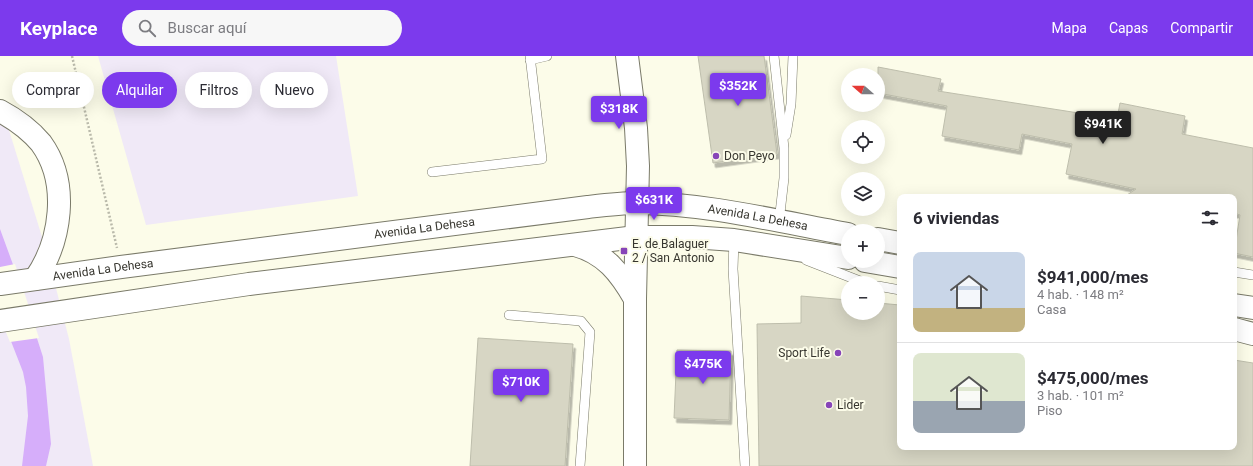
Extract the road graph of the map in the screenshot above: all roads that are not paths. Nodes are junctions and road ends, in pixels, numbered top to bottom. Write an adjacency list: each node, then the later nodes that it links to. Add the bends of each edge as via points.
1 (547, 56): 5 (lane)
2 (627, 56): 9 (main road, via 636,128)
3 (774, 56): 7 (lane)
4 (793, 56): 7 (lane, via 791,104)
5 (530, 58): 8 (lane, via 542,159)
6 (0, 111): 24 (main road, via 34,135 47,154 54,173 59,207 53,245)
7 (784, 148): 10 (lane, via 784,178)
8 (432, 172)
9 (637, 203): 10 (main road, Avenida La Dehesa, via 706,209); 12 (main road); 24 (main road, Avenida La Dehesa, via 588,206)
10 (779, 222): 11 (main road, Avenida La Dehesa)
11 (841, 233)
12 (636, 237): 13 (main road, Avenida La Dehesa); 16 (main road, Avenida La Dehesa); 28 (main road)
13 (734, 240): 17 (main road, Avenida La Dehesa); 37 (lane, via 732,269)
14 (885, 240): 15 (main road)
15 (897, 242)
16 (574, 244): 28 (main road, via 595,252 613,266); 32 (main road, Avenida La Dehesa, via 249,284)
17 (772, 245): 18 (main road, Avenida La Dehesa); 23 (lane)
18 (841, 257)
19 (885, 264): 20 (main road)
20 (897, 266)
21 (1237, 272): 22 (lane)
22 (1253, 275)
23 (844, 276)
24 (35, 279): 25 (main road, Avenida La Dehesa)
25 (0, 284)
26 (885, 287): 27 (lane)
27 (897, 289)
28 (634, 299): 36 (main road)
29 (1237, 305): 30 (main road)
30 (1253, 308)
31 (509, 315): 35 (lane, via 581,321 590,332)
32 (0, 321)
33 (1237, 331): 34 (main road)
34 (1253, 334)
35 (580, 466)
36 (635, 466)
37 (745, 466)

